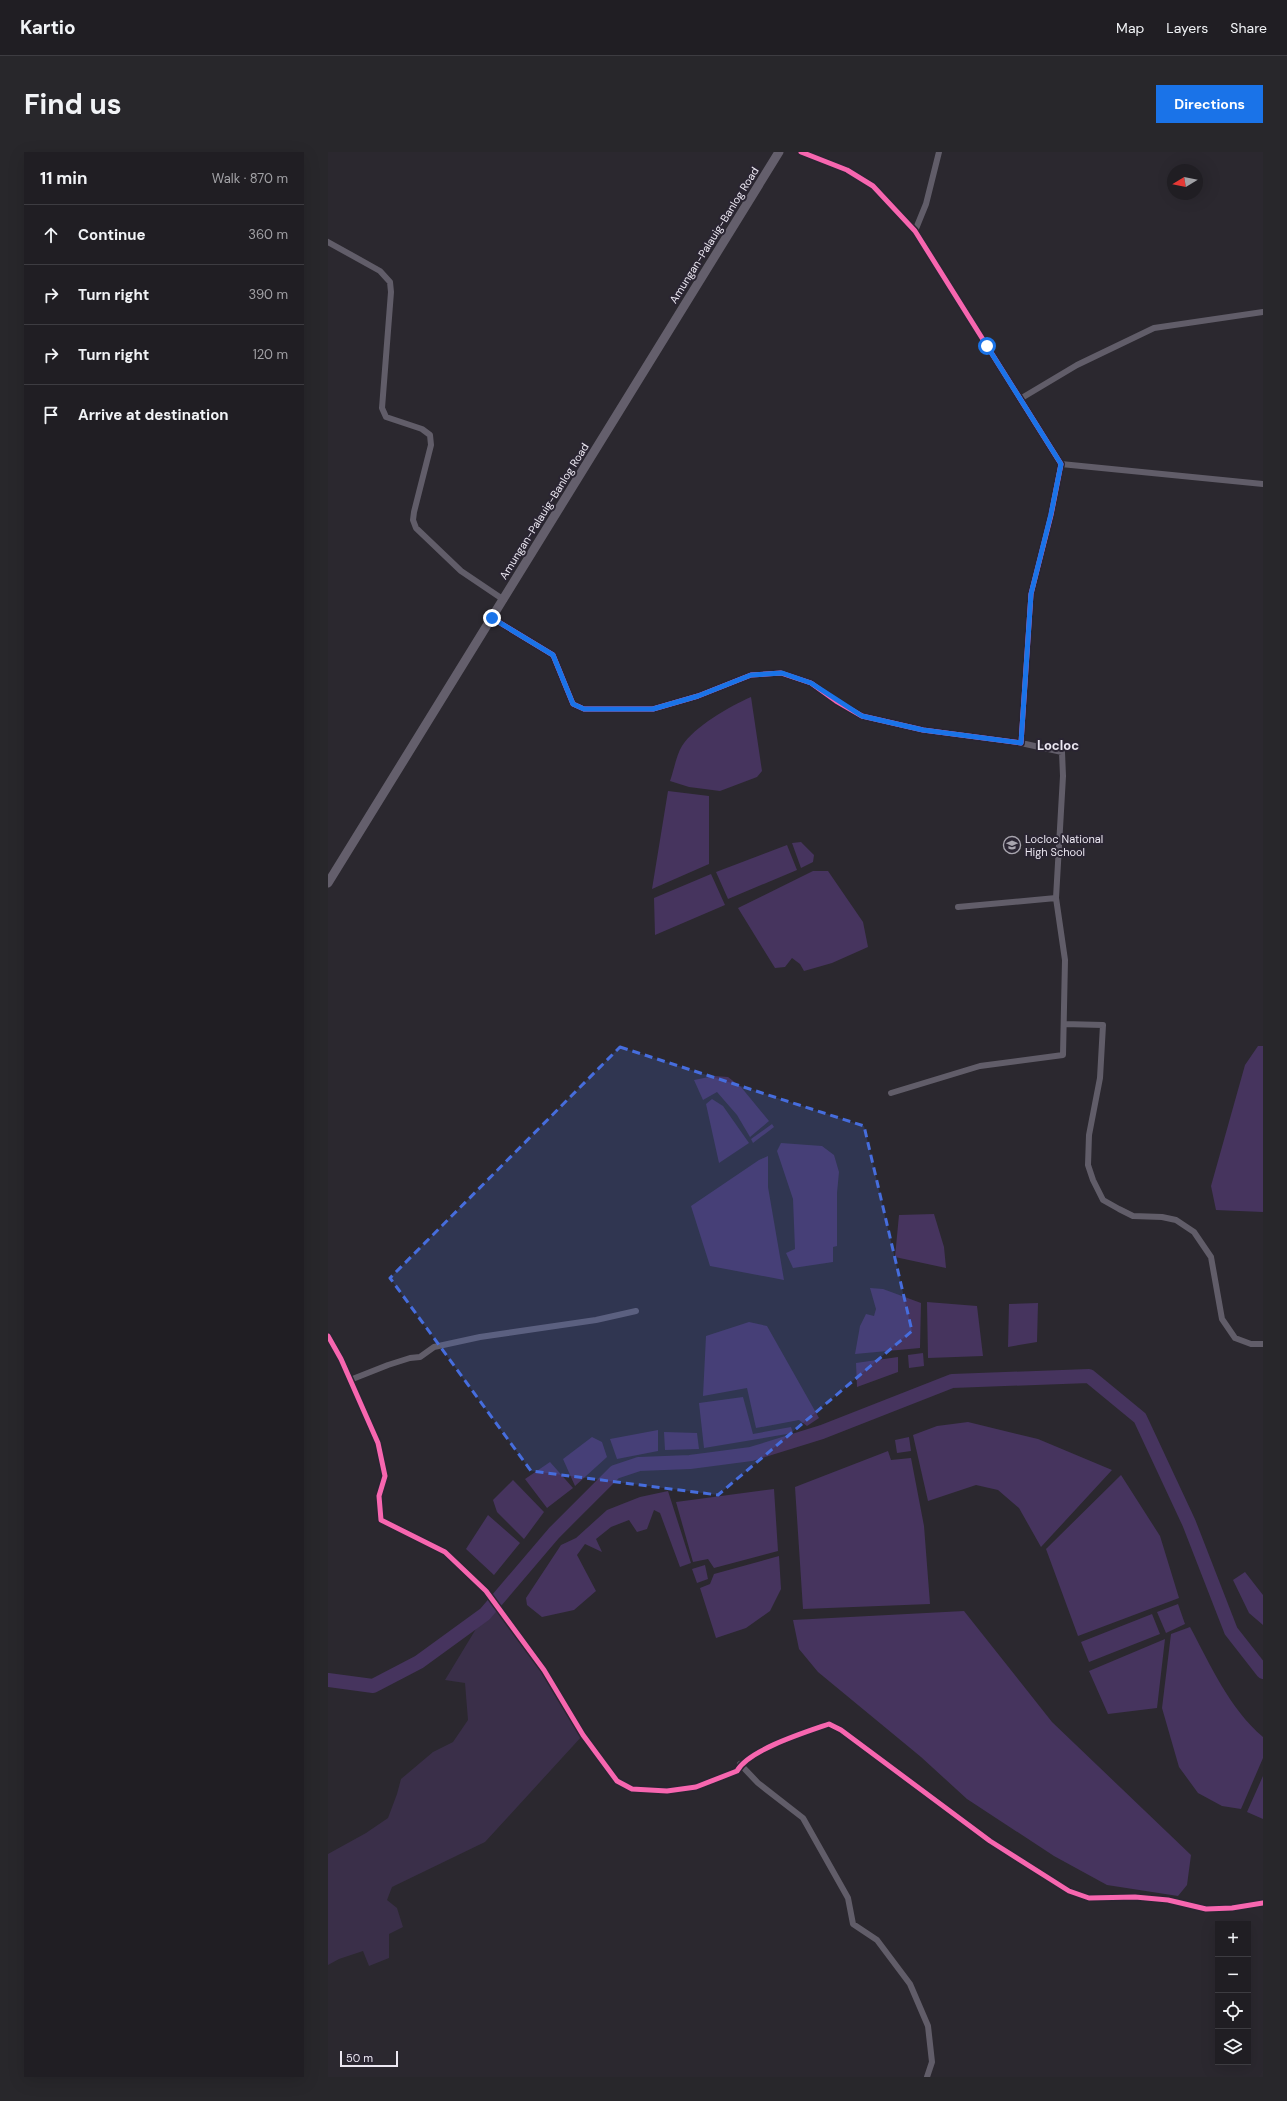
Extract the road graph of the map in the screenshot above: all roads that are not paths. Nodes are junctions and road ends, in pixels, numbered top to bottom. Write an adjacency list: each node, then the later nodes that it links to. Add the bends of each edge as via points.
1 (779, 152): 10 (main road, Amungan-Palauig-Banlog Road)
2 (801, 152): 4 (street, via 847,170 873,186)
3 (939, 152): 4 (street, via 926,204)
4 (915, 231): 7 (street)
5 (328, 242): 10 (street, via 380,271 390,282 382,408 386,417 422,429 430,435 431,445 414,512 416,528 461,571)
6 (1263, 312): 7 (street, via 1154,328 1077,365)
7 (1020, 398): 8 (street)
8 (1061, 464): 9 (street); 12 (street, via 1031,594)
9 (1263, 484)
10 (504, 600): 11 (main road, Amungan-Palauig-Banlog Road)
11 (492, 618): 12 (street, via 553,655 573,704 584,709 653,709 683,702 751,675 782,673 811,683 862,716 923,730); 13 (main road, Amungan-Palauig-Banlog Road)
12 (1021, 743): 14 (street, via 1062,752)
13 (328, 883)
14 (1056, 898): 15 (street); 16 (street, via 1065,960)
15 (958, 907)
16 (1064, 1024): 17 (street, via 1063,1054 980,1066); 20 (street, via 1103,1025 1100,1078 1089,1135 1088,1165 1103,1200 1133,1216 1176,1220 1194,1232 1211,1257 1222,1319 1235,1338 1251,1344)
17 (891, 1093)
18 (636, 1310): 21 (street, via 596,1320 434,1346 420,1357 388,1365)
19 (328, 1336): 21 (street)
20 (1263, 1344)
21 (350, 1380): 22 (street, via 378,1443 385,1476 378,1496 381,1520 445,1552 486,1591 544,1670 583,1735 617,1781 632,1789 667,1791 696,1787 737,1770)
22 (740, 1764): 23 (street, via 771,1746 829,1724 990,1841 1069,1891 1089,1898 1135,1897 1168,1900 1206,1909 1232,1908); 24 (street, via 758,1783 803,1818 848,1898 853,1924 877,1940 910,1984 928,2026 932,2062)
23 (1263, 1902)
24 (927, 2077)

